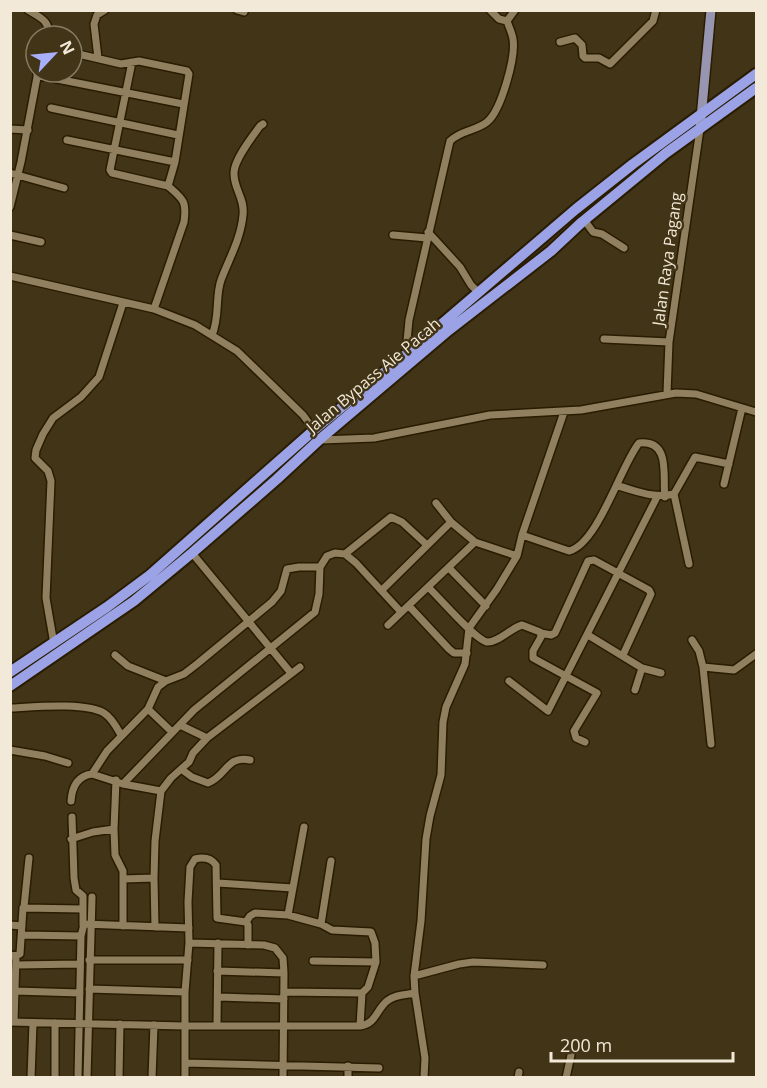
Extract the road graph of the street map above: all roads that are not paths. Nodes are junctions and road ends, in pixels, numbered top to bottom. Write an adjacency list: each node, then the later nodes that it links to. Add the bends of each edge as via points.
1 (28, 10): 8 (street)
2 (105, 10): 11 (street, via 97,15 94,24)
3 (490, 10): 7 (street)
4 (515, 10): 7 (street)
5 (656, 10): 9 (street, via 653,21 610,64 598,58 585,58 582,45 575,38)
6 (711, 10): 20 (main road)
7 (507, 21): 38 (street, via 513,40 512,62 496,110 485,124 456,134 450,141)
8 (48, 24)
9 (560, 42)
10 (84, 55): 11 (street)
11 (98, 58): 12 (street, via 121,64)
12 (132, 62): 17 (street); 18 (street, via 187,71)
13 (756, 74): 20 (highway)
14 (84, 82): 17 (street)
15 (36, 84): 25 (street)
16 (756, 88): 24 (highway, Jalan Bypass Aie Pacah)
17 (126, 91): 18 (street); 21 (street)
18 (183, 104): 26 (street)
19 (51, 108): 21 (street)
20 (702, 112): 24 (main road); 42 (highway, via 576,209)
21 (120, 123): 26 (street); 28 (street)
22 (263, 124): 45 (street, via 235,168 243,216 231,259 220,281)
23 (10, 129): 25 (street)
24 (700, 129): 35 (highway, Jalan Bypass Aie Pacah); 47 (street, Jalan Raya Pagang)
25 (28, 130): 31 (street)
26 (178, 135): 29 (street)
27 (67, 140): 28 (street)
28 (114, 150): 29 (street); 32 (street, via 112,173)
29 (175, 162): 32 (street)
30 (10, 172): 31 (street)
31 (19, 174): 33 (street); 34 (street)
32 (168, 186): 44 (street, via 184,201 186,209)
33 (64, 188)
34 (10, 207)
35 (582, 222): 40 (street); 53 (highway, Jalan Bypass Aie Pacah, via 551,251)
36 (10, 235): 39 (street)
37 (393, 235): 38 (street)
38 (428, 235): 42 (street); 48 (street, via 408,331)
39 (41, 242)
40 (624, 248)
41 (10, 276): 43 (street)
42 (478, 292): 48 (highway)
43 (123, 303): 44 (street); 82 (street, via 99,377 81,397 52,418 36,450 35,458 48,471 51,481 46,598)
44 (154, 309): 45 (street)
45 (212, 335): 53 (street, via 237,351 303,415)
46 (604, 339): 47 (street)
47 (669, 342): 49 (street, Jalan Raya Pagang)
48 (409, 352): 53 (highway)
49 (667, 393): 50 (street, via 696,394); 51 (street)
50 (742, 408): 52 (street); 54 (street)
51 (564, 412): 53 (street, via 490,415 374,438); 61 (street)
52 (756, 412)
53 (317, 435): 64 (highway, Jalan Bypass Aie Pacah, via 277,479); 82 (highway, via 150,575)
54 (729, 464): 55 (street); 57 (street, via 695,457)
55 (724, 484)
56 (618, 486): 58 (street); 58 (street, via 636,446 645,442 657,448 663,457); 61 (street, via 591,532 574,549 569,551)
57 (674, 495): 58 (street); 67 (street)
58 (661, 497): 70 (street)
59 (436, 503): 60 (street)
60 (451, 522): 62 (street); 63 (street)
61 (522, 535): 66 (street)
62 (475, 542): 66 (street); 69 (street)
63 (427, 545): 65 (street, via 391,517); 72 (street)
64 (192, 553): 76 (street); 97 (highway, Jalan Bypass Aie Pacah, via 134,601)
65 (345, 554): 68 (street, via 327,556); 72 (street)
66 (517, 556): 74 (street)
67 (688, 564)
68 (320, 567): 76 (street, via 286,569 281,591); 83 (street, via 315,612)
69 (449, 567): 71 (street); 74 (street)
70 (620, 574): 79 (street, via 594,560 588,561 555,633); 80 (street); 86 (street, via 651,594)
71 (429, 588): 73 (street); 78 (street)
72 (382, 590): 75 (street)
73 (409, 606): 75 (street); 84 (street, via 449,649 454,653)
74 (486, 606): 78 (street)
75 (401, 612): 77 (street)
76 (249, 622): 83 (street); 95 (street, via 184,674)
77 (388, 625)
78 (469, 628): 79 (street, via 488,642 522,625); 84 (street)
79 (541, 633): 94 (street, via 533,658)
80 (588, 635): 86 (street); 94 (street)
81 (692, 640): 89 (street)
82 (54, 644): 91 (highway)
83 (270, 649): 92 (street); 101 (street)
84 (466, 652): 152 (street, via 443,722 442,769 426,839)
85 (756, 654): 89 (street, via 734,670)
86 (623, 655): 90 (street)
87 (115, 656): 95 (street, via 128,666)
88 (300, 667): 92 (street)
89 (703, 667): 106 (street)
90 (642, 668): 93 (street); 98 (street)
91 (10, 672)
92 (291, 673): 104 (street)
93 (661, 673)
94 (567, 675): 96 (street, via 548,711); 105 (street, via 597,693 574,731 576,738)
95 (166, 681): 100 (street, via 158,687)
96 (509, 681)
97 (10, 686)
98 (635, 690)
99 (10, 708): 103 (street, via 97,710 109,717)
100 (148, 709): 102 (street); 103 (street)
101 (180, 725): 102 (street); 104 (street)
102 (172, 732): 112 (street)
103 (121, 735): 111 (street)
104 (207, 738): 110 (street)
105 (585, 742)
106 (711, 744)
107 (10, 750): 109 (street)
108 (250, 760): 110 (street, via 235,760 208,783)
109 (68, 763)
110 (181, 769): 113 (street)
111 (92, 774): 112 (street); 114 (street, via 77,780)
112 (120, 782): 113 (street); 117 (street)
113 (161, 791): 121 (street)
114 (71, 801)
115 (72, 817): 118 (street)
116 (304, 827): 124 (street)
117 (114, 829): 118 (street); 122 (street, via 115,855 123,868)
118 (71, 839): 127 (street, via 74,878 76,890 83,896)
119 (29, 858): 126 (street)
120 (331, 861): 130 (street)
121 (154, 878): 122 (street); 135 (street)
122 (123, 879): 134 (street)
123 (218, 883): 124 (street); 129 (street, via 217,918); 136 (street, via 214,862 195,859 191,864)
124 (293, 888): 128 (street)
125 (92, 897): 132 (street)
126 (24, 907): 127 (street); 133 (street)
127 (82, 909): 132 (street)
128 (288, 915): 129 (street, via 255,913); 130 (street)
129 (246, 922): 141 (street)
130 (321, 924): 146 (street, via 332,930 371,932)
131 (10, 925): 133 (street)
132 (86, 925): 134 (street); 138 (street); 143 (street)
133 (22, 926): 137 (street)
134 (123, 926): 135 (street)
135 (154, 927): 136 (street)
136 (189, 928): 139 (street)
137 (22, 935): 138 (street); 142 (street, via 20,954)
138 (81, 936): 147 (street)
139 (189, 943): 140 (street); 144 (street)
140 (219, 943): 141 (street); 150 (street)
141 (248, 945): 151 (street, via 275,948 283,958)
142 (13, 956): 148 (street)
143 (90, 960): 144 (street); 153 (street)
144 (188, 960): 155 (street)
145 (313, 961): 146 (street)
146 (376, 962): 157 (street)
147 (80, 964): 148 (street); 156 (street)
148 (16, 965): 154 (street)
149 (543, 965): 152 (street, via 473,962)
150 (217, 971): 151 (street); 160 (street)
151 (284, 973): 159 (street)
152 (414, 976): 158 (street)
153 (89, 989): 155 (street); 164 (street)
154 (15, 991): 156 (street); 161 (street)
155 (185, 992): 169 (street)
156 (80, 993): 165 (street)
157 (362, 993): 159 (street); 171 (street)
158 (415, 993): 171 (street, via 386,1001 372,1022); 186 (street)
159 (284, 995): 160 (street); 170 (street)
160 (219, 997): 168 (street)
161 (12, 1022): 162 (street)
162 (33, 1023): 163 (street); 177 (street)
163 (55, 1023): 165 (street); 178 (street)
164 (87, 1023): 165 (street); 166 (street); 180 (street)
165 (79, 1024): 179 (street)
166 (120, 1024): 167 (street); 181 (street)
167 (154, 1025): 169 (street); 182 (street)
168 (217, 1025): 169 (street); 170 (street)
169 (185, 1026): 173 (street)
170 (284, 1026): 171 (street); 174 (street)
171 (360, 1026)
172 (571, 1055): 187 (street)
173 (185, 1063): 174 (street); 183 (street)
174 (283, 1065): 175 (street); 184 (street)
175 (348, 1066): 176 (street); 185 (street)
176 (379, 1068)
177 (31, 1077)
178 (55, 1077)
179 (78, 1077)
180 (87, 1077)
181 (119, 1077)
182 (152, 1077)
183 (185, 1077)
184 (283, 1077)
185 (348, 1077)
186 (424, 1077)
187 (566, 1077)

